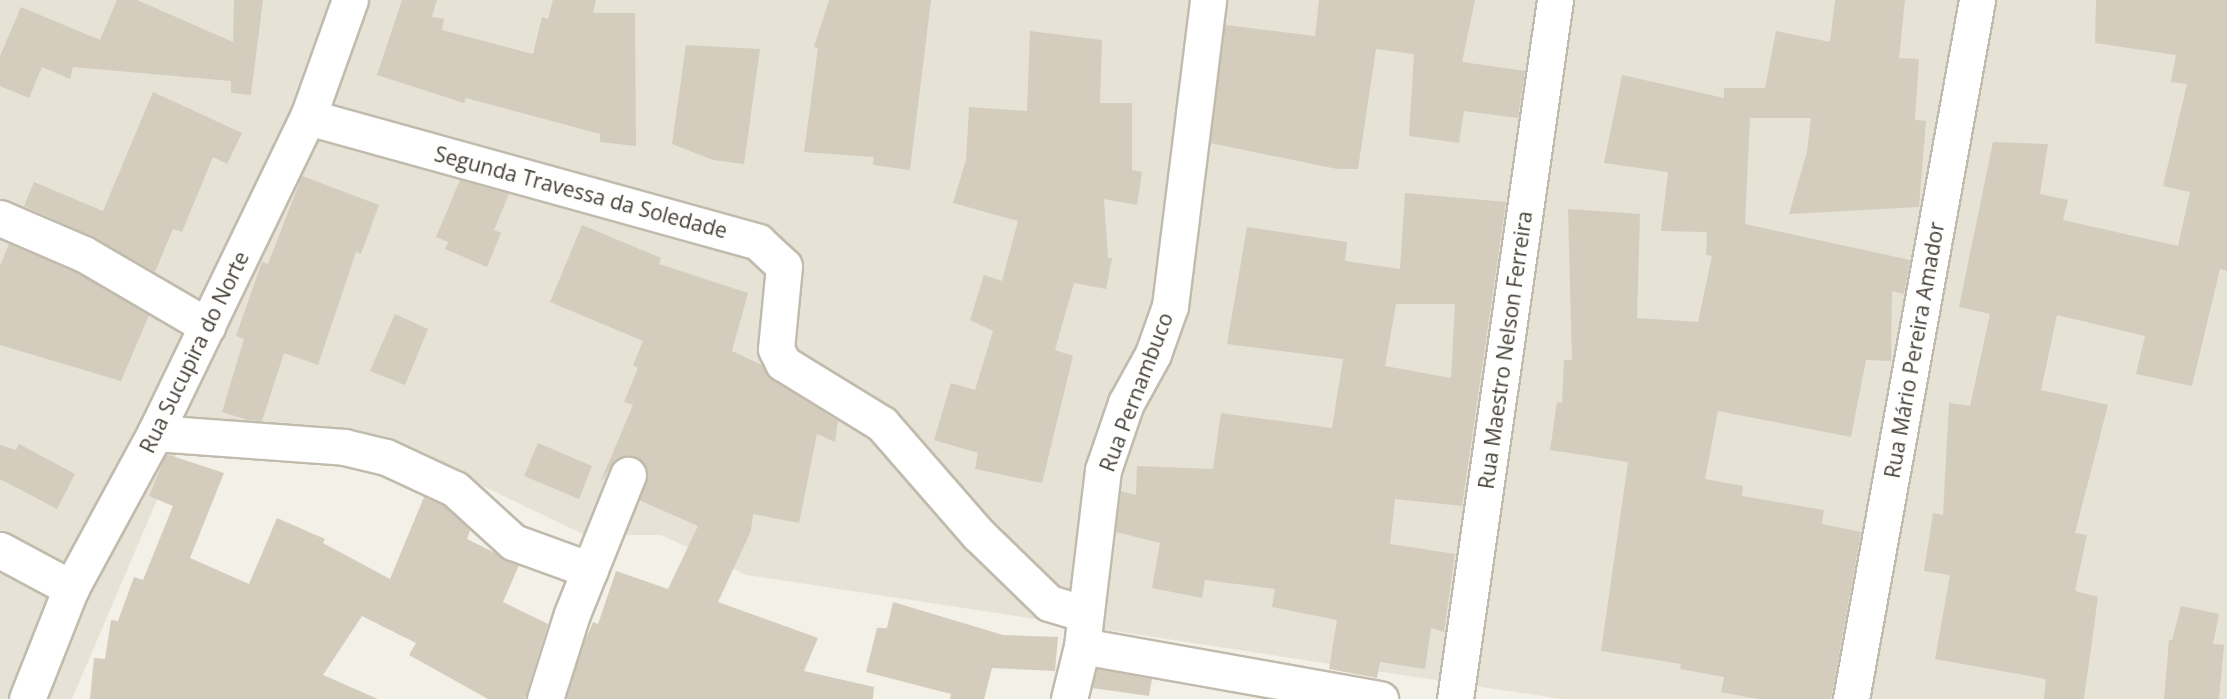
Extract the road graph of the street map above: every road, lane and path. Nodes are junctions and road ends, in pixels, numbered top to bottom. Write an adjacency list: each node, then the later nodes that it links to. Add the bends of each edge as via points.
1 (350, 0): 5 (street, Rua Sucupira do Norte)
2 (1208, 0): 13 (street, Rua Pernambuco, via 1170,306 1153,354 1126,403 1103,470)
3 (1555, 0): 18 (street, Rua Maestro Nelson Ferreira)
4 (1977, 0): 19 (street, Rua Mário Pereira Amador)
5 (308, 117): 7 (street, Rua Sucupira do Norte); 13 (street, Segunda Travessa da Soledade, via 758,242 784,266 776,349 788,369 882,424 978,534)
6 (0, 218): 7 (street, via 84,254)
7 (207, 326): 8 (street, Rua Sucupira do Norte)
8 (155, 433): 11 (street, via 344,447 386,457 455,489 513,542); 12 (street, Rua Sucupira do Norte)
9 (628, 475): 11 (street)
10 (0, 550): 12 (street)
11 (590, 570): 15 (street)
12 (71, 588): 14 (street, Rua Sucupira do Norte)
13 (1083, 630): 16 (street, Rua Pernambuco); 17 (street)
14 (27, 699)
15 (545, 699)
16 (1069, 699)
17 (1380, 699)
18 (1455, 699)
19 (1851, 699)

